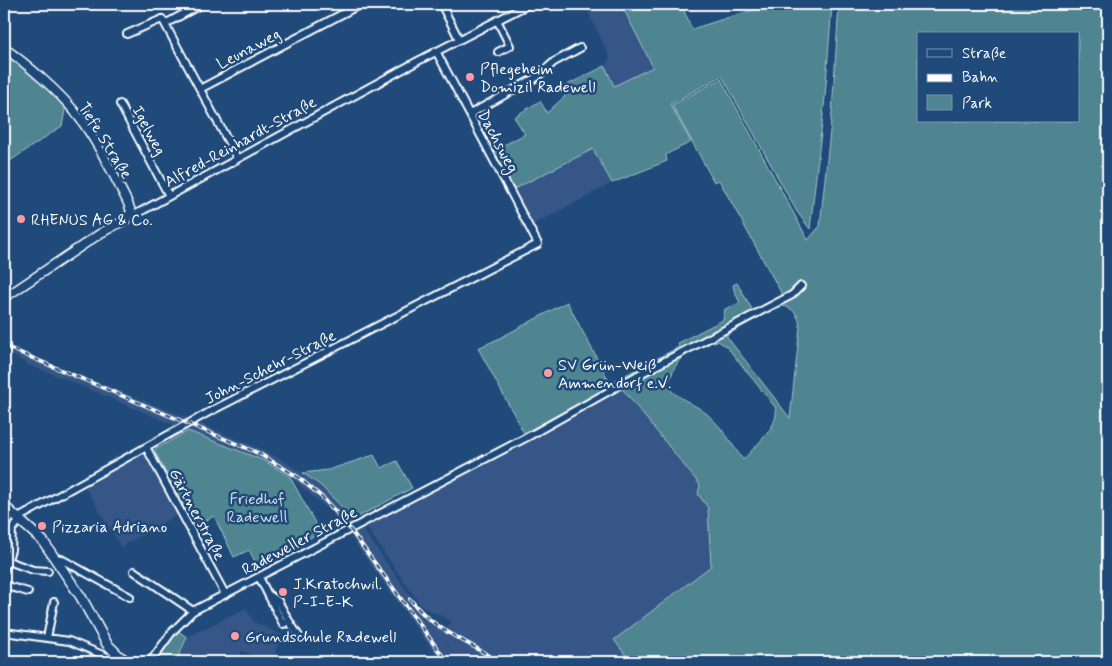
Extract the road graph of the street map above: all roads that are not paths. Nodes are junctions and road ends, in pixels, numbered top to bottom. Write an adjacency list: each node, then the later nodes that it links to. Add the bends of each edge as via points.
1 (202, 4): 6 (street)
2 (361, 4): 13 (street, Leunaweg)
3 (441, 4): 8 (street)
4 (529, 4): 5 (street, Alfred-Reinhardt-Straße)
5 (497, 20): 8 (street, Alfred-Reinhardt-Straße); 12 (street, via 510,46)
6 (165, 24): 7 (street, via 162,19); 13 (street)
7 (127, 34)
8 (459, 39): 11 (street, Alfred-Reinhardt-Straße)
9 (4, 48): 18 (street, Tiefe Straße, via 73,110 96,143 127,201)
10 (580, 48): 15 (street, via 554,62 538,77)
11 (436, 51): 15 (street, Dachsweg); 16 (street, Alfred-Reinhardt-Straße)
12 (498, 52)
13 (200, 89): 16 (street)
14 (120, 104): 17 (street, Igelweg)
15 (470, 114): 19 (street, Dachsweg)
16 (237, 158): 17 (street, Alfred-Reinhardt-Straße)
17 (169, 196): 18 (street, Alfred-Reinhardt-Straße)
18 (130, 214): 21 (street, Alfred-Reinhardt-Straße)
19 (538, 244): 22 (street, John-Schehr-Straße)
20 (801, 286): 30 (street, Radeweller Straße, via 792,295)
21 (4, 298)
22 (146, 447): 24 (street, John-Schehr-Straße); 33 (street, Gärtnerstraße)
23 (4, 506): 24 (main road)
24 (20, 519): 25 (main road); 26 (street, via 12,529)
25 (55, 558): 34 (street); 40 (main road, via 107,644)
26 (8, 560): 27 (street); 28 (street, via 33,570)
27 (4, 570)
28 (48, 571)
29 (134, 571): 36 (street)
30 (259, 577): 33 (street, Radeweller Straße); 39 (street, via 283,624 289,622)
31 (4, 585): 32 (street)
32 (28, 592)
33 (225, 594): 36 (street, Radeweller Straße)
34 (130, 597)
35 (54, 602): 38 (street)
36 (194, 611): 42 (street, Radeweller Straße, via 172,632)
37 (4, 632): 38 (street)
38 (46, 638): 40 (street, via 69,641 115,660)
39 (300, 638)
40 (119, 656): 41 (main road)
41 (128, 662)
42 (150, 662)

